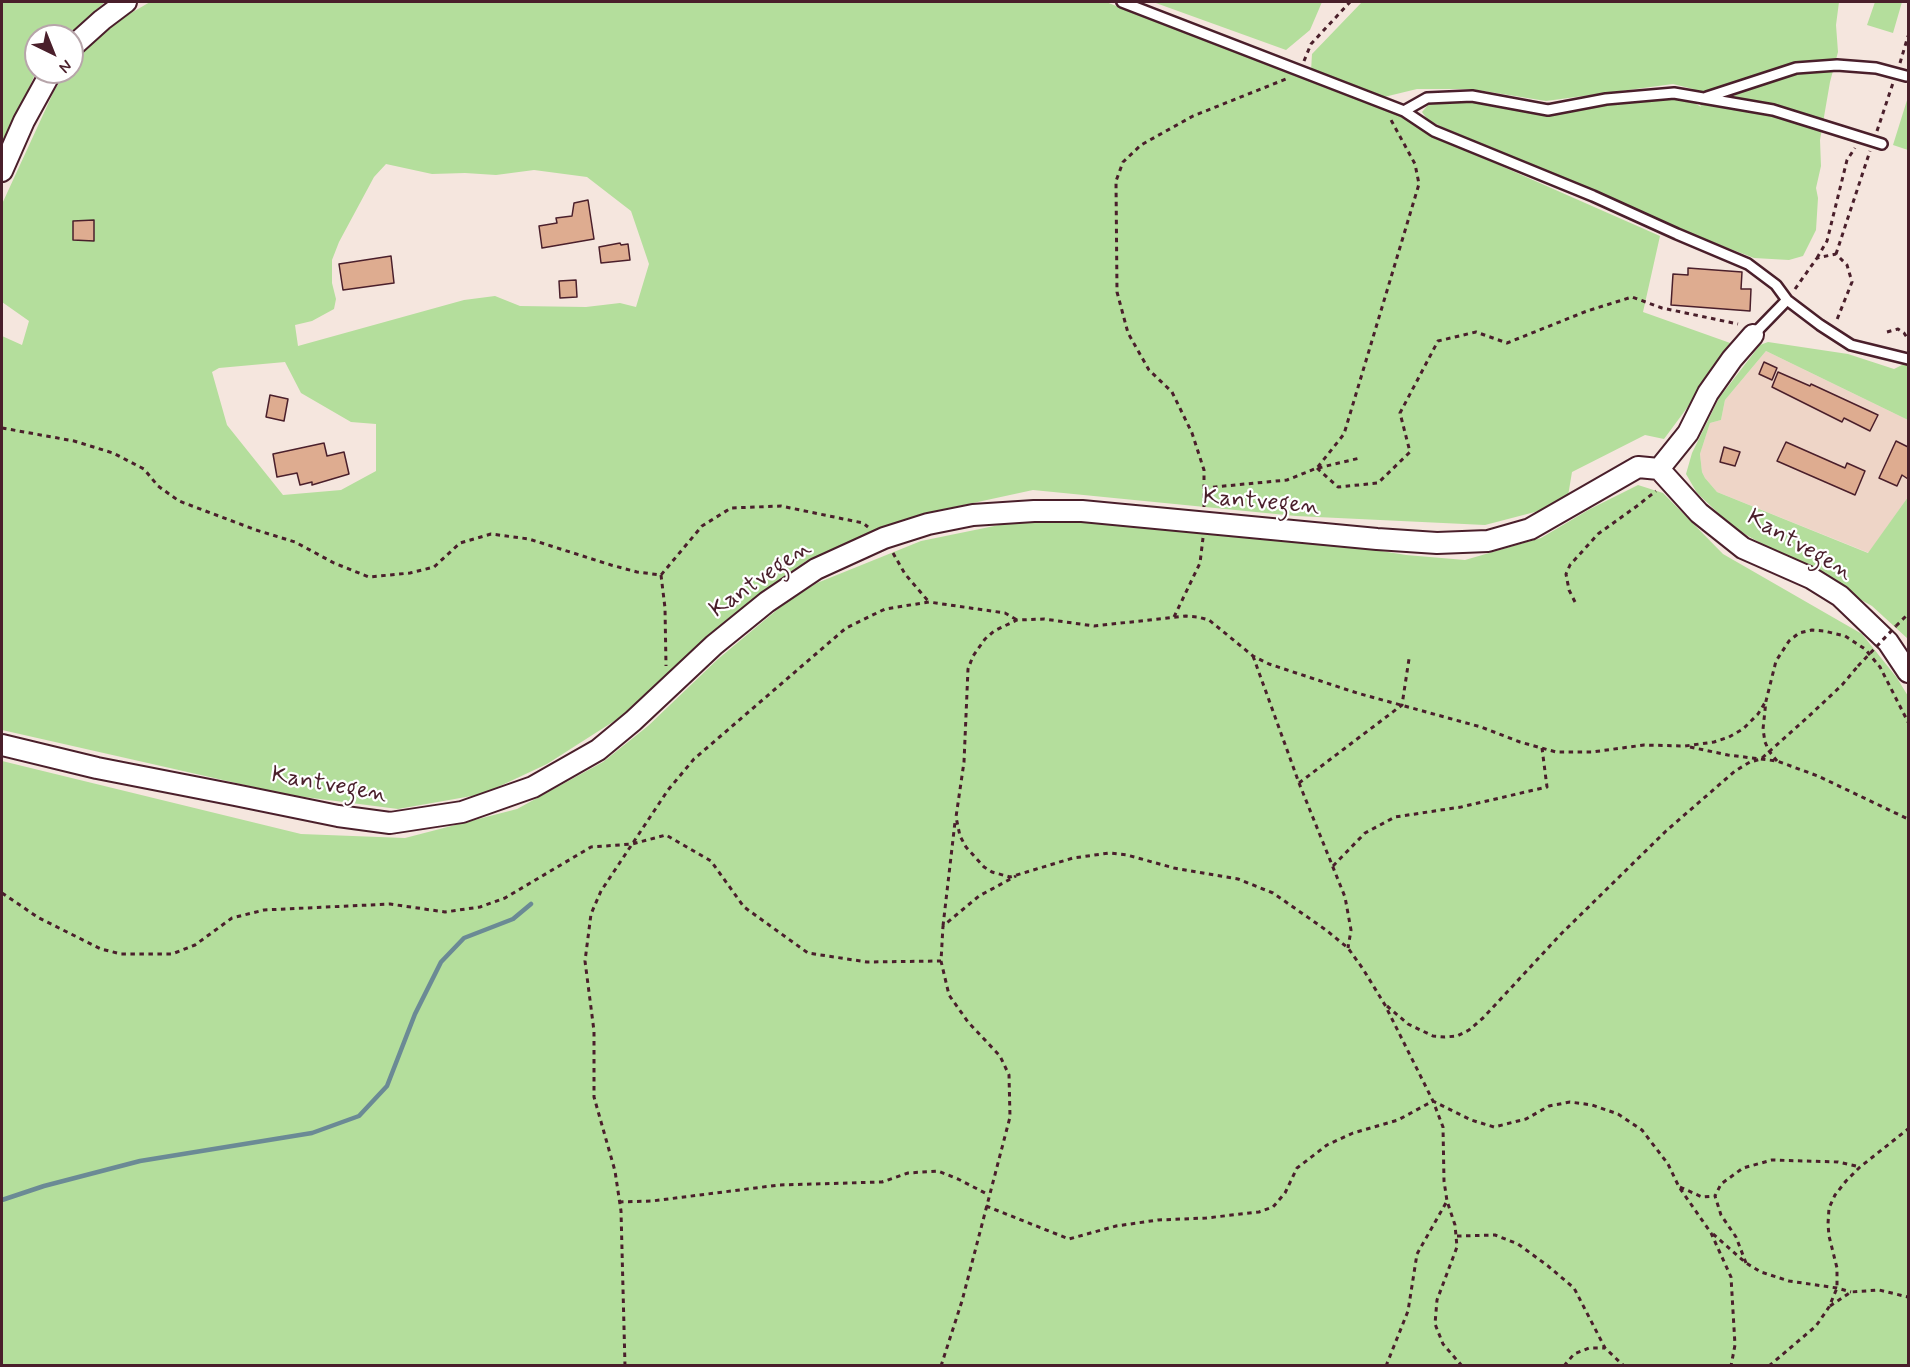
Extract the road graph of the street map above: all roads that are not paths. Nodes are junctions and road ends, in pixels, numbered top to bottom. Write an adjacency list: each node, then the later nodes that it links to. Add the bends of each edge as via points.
1 (126, 2): 3 (street)
2 (1122, 2): 7 (lane)
3 (84, 36)
4 (1906, 76): 6 (lane, via 1876,68 1837,65 1796,68)
5 (44, 84): 9 (street)
6 (1704, 98): 7 (lane, via 1674,93 1606,99 1548,110 1460,96 1426,98); 8 (lane, via 1773,110)
7 (1404, 111): 10 (lane, via 1434,131 1748,264 1776,285)
8 (1882, 144)
9 (2, 171)
10 (1787, 300): 11 (lane); 12 (lane, via 1851,345)
11 (1756, 332): 13 (street, via 1732,359 1708,393 1688,433)
12 (1908, 359)
13 (1659, 469): 14 (street, Kantvegen, via 1699,513 1743,548 1811,578 1840,596 1888,642); 15 (street, Kantvegen, via 1638,467 1530,529 1488,541 1413,541 1083,511 973,514 928,524 884,538 816,568 714,645 598,750 533,787 462,812 390,823 338,816)
14 (1908, 672)
15 (2, 745)

